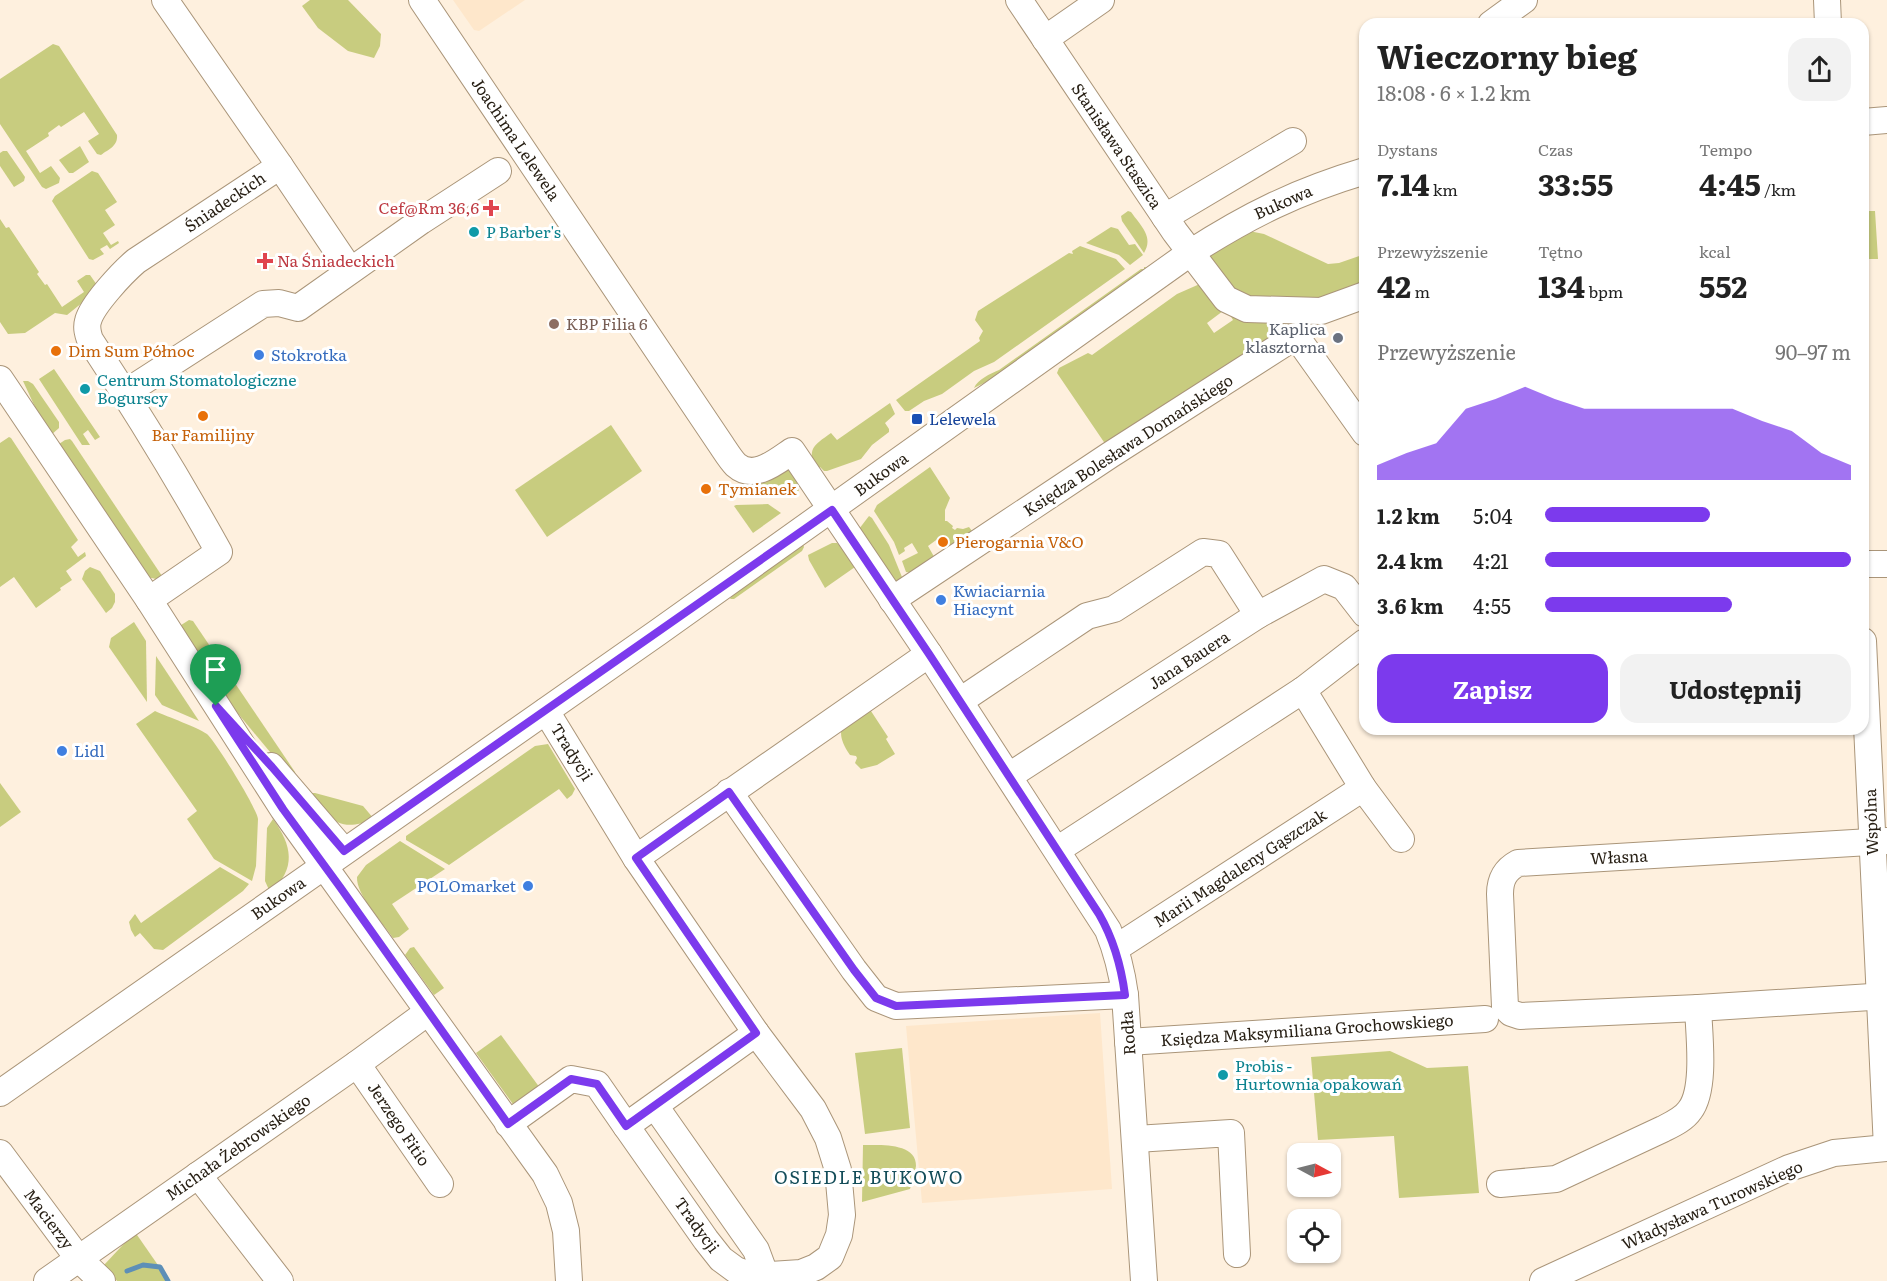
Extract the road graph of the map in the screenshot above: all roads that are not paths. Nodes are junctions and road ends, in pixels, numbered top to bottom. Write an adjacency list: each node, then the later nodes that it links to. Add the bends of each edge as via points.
1 (165, 0): 13 (street, Śniadeckich)
2 (422, 0): 23 (street, Joachima Lelewela, via 736,465 755,471 792,451)
3 (1019, 0): 9 (street, Stanisława Staszica)
4 (1101, 0): 9 (street)
5 (1524, 0): 7 (street)
6 (1827, 0): 8 (street)
7 (1499, 18)
8 (1828, 18)
9 (1045, 39): 16 (street, Stanisława Staszica)
10 (1887, 120): 11 (street)
11 (1869, 122)
12 (1293, 141): 16 (street)
13 (280, 166): 18 (street); 21 (street, Śniadeckich, via 136,261 92,313 87,330 90,340)
14 (498, 171): 18 (street)
15 (1359, 173): 17 (street, Bukowa, via 1256,213)
16 (1165, 217): 17 (street, Stanisława Staszica)
17 (1190, 253): 19 (street, Stanisława Staszica, via 1226,299 1247,309 1321,311); 23 (street, Bukowa)
18 (350, 270): 21 (street, via 298,308 263,304)
19 (1359, 297)
20 (0, 379): 26 (street)
21 (125, 393): 26 (street, Śniadeckich, via 219,552)
22 (1359, 424): 27 (street, Księdza Bolesława Domańskiego, via 1296,336)
23 (832, 510): 27 (street, Rodła); 35 (street, Bukowa)
24 (1869, 564): 25 (street)
25 (1887, 564)
26 (149, 600): 44 (street, via 283,809)
27 (892, 600): 31 (street, Rodła)
28 (1359, 606): 29 (street, Jana Bauera, via 1344,586 1324,579)
29 (1258, 615): 34 (street, via 1219,554 1203,552 1114,609 1087,616); 37 (street, Jana Bauera)
30 (1359, 647): 33 (street)
31 (929, 654): 34 (street, Rodła); 39 (street)
32 (1869, 684): 36 (street, Wspólna)
33 (1303, 690): 38 (street); 42 (street)
34 (960, 701): 37 (street, Rodła)
35 (546, 711): 43 (street, Tradycji); 44 (street, Bukowa)
36 (1878, 748): 41 (street, Wspólna)
37 (1009, 776): 42 (street, Rodła)
38 (1364, 788): 40 (street); 45 (street, Marii Magdaleny Gąszczak)
39 (729, 792): 43 (street); 46 (street, via 876,998 896,1006)
40 (1401, 839)
41 (1879, 842): 47 (street, Wspólna); 50 (street, Własna, via 1518,863 1510,867 1500,884)
42 (1057, 850): 45 (street, Rodła)
43 (636, 858): 51 (street, Tradycji)
44 (334, 859): 49 (street); 54 (street, Bukowa)
45 (1116, 948): 46 (street, Rodła)
46 (1125, 995): 52 (street, Rodła)
47 (1884, 997): 48 (street, Księdza Maksymiliana Grochowskiego); 59 (street, Wspólna)
48 (1698, 1008): 50 (street, Księdza Maksymiliana Grochowskiego, via 1520,1016); 62 (street, via 1699,1086 1690,1111 1664,1129 1556,1179)
49 (428, 1012): 53 (street, Michała Żebrowskiego); 56 (street)
50 (1495, 1013): 52 (street, Księdza Maksymiliana Grochowskiego)
51 (756, 1033): 55 (street); 66 (street, Tradycji, via 813,1109 828,1138 838,1170 842,1215 830,1257 801,1274)
52 (1128, 1042): 58 (street, Rodła)
53 (357, 1064): 61 (street, Michała Żebrowskiego); 63 (street, Jerzego Fitio)
54 (0, 1093)
55 (655, 1106): 57 (street); 66 (street, via 756,1250)
56 (508, 1124): 57 (street, Tradycji, via 571,1079 597,1084); 70 (street, via 545,1174 560,1203)
57 (626, 1126): 66 (street, Tradycji, via 721,1259 736,1270)
58 (1136, 1139): 64 (street, via 1231,1133); 71 (street, Rodła)
59 (1887, 1148): 72 (street, Władysława Turowskiego, via 1834,1153 1789,1168)
60 (0, 1153): 65 (street, Macierzy)
61 (198, 1175): 65 (street, Michała Żebrowskiego); 69 (street)
62 (1500, 1184)
63 (440, 1185)
64 (1237, 1254)
65 (78, 1258): 67 (street, Michała Żebrowskiego); 68 (street, Macierzy)
66 (766, 1276)
67 (47, 1281)
68 (102, 1281)
69 (280, 1281)
70 (569, 1281)
71 (1144, 1281)
72 (1543, 1281)

